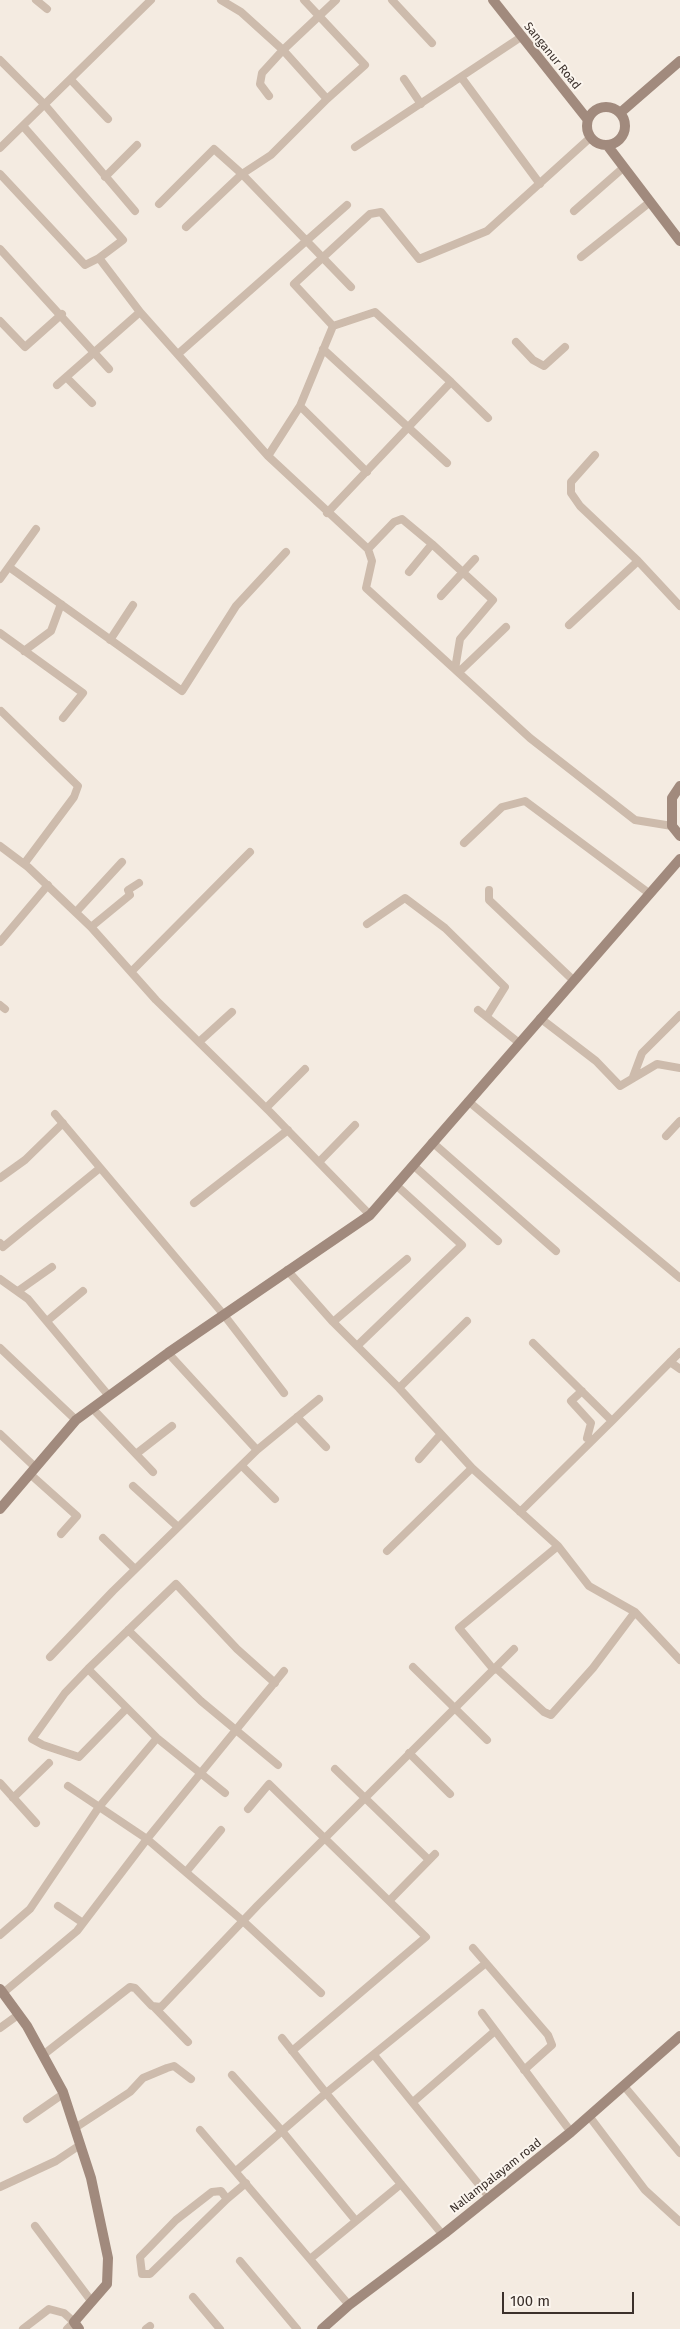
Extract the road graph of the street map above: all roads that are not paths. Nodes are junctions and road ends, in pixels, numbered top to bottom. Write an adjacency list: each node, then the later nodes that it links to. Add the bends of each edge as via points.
1 (36, 0): 8 (street)
2 (152, 0): 17 (street)
3 (221, 0): 12 (street, via 242,12)
4 (304, 0): 9 (street)
5 (336, 0): 9 (street)
6 (392, 0): 11 (street)
7 (492, 0): 10 (street, Sanganur Road)
8 (47, 9)
9 (320, 15): 12 (street); 19 (street, via 365,65)
10 (521, 37): 15 (street); 20 (street, Sanganur Road)
11 (432, 43)
12 (283, 50): 18 (street, via 262,73 260,84); 19 (street)
13 (680, 60): 24 (street)
14 (2, 66): 22 (street)
15 (461, 77): 21 (street); 38 (street)
16 (404, 79): 21 (street)
17 (71, 80): 22 (street); 25 (street)
18 (269, 96)
19 (327, 100): 36 (street, via 271,155)
20 (574, 103): 23 (street); 26 (street, Sanganur Road)
21 (421, 104): 32 (street)
22 (46, 105): 27 (street); 37 (street)
23 (603, 108): 24 (street, via 609,107); 26 (street)
24 (620, 113): 28 (street, via 625,124)
25 (108, 119)
26 (588, 120): 29 (street)
27 (23, 126): 33 (street); 49 (street, via 124,240)
28 (622, 136): 31 (street); 34 (street)
29 (591, 137): 31 (street); 38 (street)
30 (137, 145): 37 (street)
31 (607, 146): 34 (street)
32 (355, 147)
33 (0, 148)
34 (621, 165): 39 (street); 43 (street)
35 (0, 174): 49 (street, via 85,265)
36 (242, 174): 40 (street, via 214,150); 44 (street); 45 (street)
37 (105, 176): 42 (street)
38 (540, 184): 50 (street, via 487,231 419,259 381,212 370,214)
39 (650, 202): 46 (street); 48 (street)
40 (159, 204)
41 (347, 205): 45 (street)
42 (135, 211)
43 (574, 211)
44 (186, 227)
45 (307, 240): 50 (street); 60 (street)
46 (680, 241)
47 (0, 249): 53 (street)
48 (581, 257)
49 (99, 258): 52 (street)
50 (323, 258): 51 (street); 55 (street, via 294,284)
51 (351, 287)
52 (140, 312): 59 (street); 60 (street)
53 (62, 314): 54 (street, via 25,347); 59 (street)
54 (0, 321)
55 (333, 326): 58 (street); 63 (street, via 375,312)
56 (516, 342): 57 (street, via 533,360 544,366)
57 (564, 347)
58 (324, 349): 66 (street); 68 (street)
59 (94, 352): 61 (street); 62 (street)
60 (178, 354): 70 (street)
61 (109, 369)
62 (66, 376): 64 (street); 65 (street)
63 (451, 382): 67 (street); 68 (street)
64 (57, 385)
65 (92, 403)
66 (300, 406): 70 (street); 72 (street)
67 (488, 418)
68 (409, 427): 71 (street); 72 (street)
69 (595, 455): 79 (street, via 571,482 571,493 580,506)
70 (268, 456): 73 (street)
71 (447, 463)
72 (367, 472): 73 (street)
73 (327, 513): 76 (street)
74 (36, 529): 80 (street)
75 (432, 544): 76 (street, via 402,519 394,522); 81 (street); 82 (street)
76 (368, 549): 93 (street, via 372,561 366,588)
77 (286, 552): 91 (street, via 236,606 182,691)
78 (475, 559): 82 (street)
79 (638, 561): 87 (street); 88 (street)
80 (9, 567): 83 (street); 85 (street)
81 (409, 572)
82 (463, 572): 84 (street); 93 (street, via 493,600 460,639)
83 (0, 579)
84 (441, 596)
85 (61, 604): 91 (street); 92 (street, via 51,631)
86 (133, 605): 91 (street)
87 (680, 606)
88 (569, 624)
89 (506, 627): 93 (street)
90 (0, 633): 92 (street)
91 (110, 640)
92 (24, 651): 95 (street, via 83,693)
93 (457, 671): 97 (street, via 530,738 635,820)
94 (1, 711): 104 (street, via 78,786 74,797)
95 (64, 718)
96 (680, 786): 97 (street, via 672,798)
97 (672, 826): 98 (street)
98 (680, 836)
99 (464, 843): 108 (street, via 502,807 525,801)
100 (0, 846): 104 (street)
101 (250, 852): 113 (street)
102 (680, 859): 108 (street)
103 (122, 862): 109 (street)
104 (24, 864): 106 (street)
105 (139, 883): 111 (street, via 128,890 130,895)
106 (48, 885): 109 (street); 112 (street)
107 (489, 890): 114 (street, via 489,900)
108 (650, 894): 114 (street)
109 (76, 912): 111 (street)
110 (367, 924): 118 (street, via 405,898 445,928 505,987)
111 (91, 927): 113 (street)
112 (0, 942)
113 (131, 972): 120 (street)
114 (573, 980): 119 (street)
115 (478, 1010): 118 (street)
116 (232, 1012): 120 (street)
117 (680, 1014): 124 (street, via 642,1053)
118 (488, 1016): 121 (street)
119 (540, 1018): 121 (street); 124 (street, via 596,1061 620,1086)
120 (199, 1042): 126 (street)
121 (518, 1042): 125 (street)
122 (680, 1068): 124 (street, via 657,1064)
123 (305, 1069): 126 (street)
124 (633, 1077)
125 (468, 1101): 133 (street); 147 (street)
126 (266, 1108): 131 (street)
127 (56, 1114): 129 (street)
128 (680, 1121): 132 (street)
129 (63, 1123): 136 (street); 137 (street, via 25,1160)
130 (354, 1125): 134 (street)
131 (288, 1130): 134 (street); 139 (street)
132 (666, 1136)
133 (432, 1142): 135 (street); 143 (street)
134 (319, 1162): 140 (street)
135 (413, 1165): 138 (street); 141 (street)
136 (100, 1168): 142 (street, via 3,1247); 151 (street)
137 (0, 1178)
138 (396, 1184): 140 (street); 156 (street, via 462,1245)
139 (194, 1203)
140 (370, 1215): 146 (street)
141 (498, 1241)
142 (0, 1243)
143 (556, 1251)
144 (407, 1259): 154 (street)
145 (52, 1267): 149 (street)
146 (287, 1270): 151 (street); 154 (street)
147 (680, 1278)
148 (0, 1279): 149 (street)
149 (18, 1291): 152 (street)
150 (83, 1291): 152 (street)
151 (224, 1315): 159 (street); 164 (street)
152 (47, 1321): 165 (street)
153 (467, 1321): 162 (street)
154 (333, 1322): 156 (street)
155 (533, 1343): 163 (street)
156 (357, 1346): 162 (street)
157 (0, 1348): 169 (street)
158 (680, 1352): 160 (street)
159 (168, 1353): 165 (street); 176 (street)
160 (670, 1362): 161 (street); 170 (street)
161 (680, 1369)
162 (399, 1388): 173 (street)
163 (582, 1391): 170 (street); 174 (street, via 571,1401 591,1423)
164 (284, 1393)
165 (109, 1396): 167 (street)
166 (319, 1398): 168 (street)
167 (92, 1408): 169 (street); 177 (street)
168 (297, 1418): 175 (street); 176 (street)
169 (76, 1420): 181 (street)
170 (612, 1420): 186 (street)
171 (172, 1426): 177 (street)
172 (0, 1434): 181 (street)
173 (441, 1434): 178 (street); 180 (street)
174 (587, 1438)
175 (326, 1447)
176 (257, 1450): 179 (street)
177 (136, 1454): 182 (street)
178 (419, 1459)
179 (242, 1466): 184 (street); 187 (street)
180 (472, 1468): 186 (street); 191 (street)
181 (32, 1470): 185 (street); 188 (street, via 77,1516)
182 (153, 1472)
183 (133, 1486): 187 (street)
184 (275, 1499)
185 (0, 1509)
186 (520, 1512): 190 (street)
187 (178, 1527): 192 (street)
188 (61, 1534)
189 (103, 1538): 192 (street)
190 (558, 1546): 193 (street, via 589,1586); 199 (street, via 459,1628)
191 (387, 1552)
192 (135, 1569): 196 (street)
193 (635, 1612): 197 (street); 199 (street, via 593,1668 551,1715)
194 (128, 1630): 200 (street); 202 (street, via 176,1584 236,1649); 205 (street)
195 (514, 1649): 199 (street)
196 (50, 1657)
197 (680, 1660)
198 (413, 1667): 203 (street)
199 (495, 1669): 203 (street)
200 (88, 1670): 204 (street); 204 (street, via 65,1693 32,1739 79,1757)
201 (284, 1671): 202 (street)
202 (275, 1683): 205 (street)
203 (455, 1707): 207 (street); 208 (street)
204 (127, 1708): 206 (street)
205 (235, 1730): 210 (street); 212 (street)
206 (157, 1738): 212 (street); 219 (street)
207 (487, 1740)
208 (409, 1753): 216 (street); 218 (street)
209 (49, 1763): 217 (street)
210 (278, 1765)
211 (335, 1768): 218 (street)
212 (200, 1773): 215 (street); 223 (street)
213 (0, 1783): 217 (street)
214 (68, 1786): 219 (street)
215 (225, 1793)
216 (450, 1794)
217 (13, 1798): 221 (street)
218 (365, 1798): 224 (street); 226 (street, via 432,1857)
219 (99, 1807): 223 (street); 230 (street, via 30,1909)
220 (248, 1809): 224 (street, via 269,1784)
221 (36, 1823)
222 (220, 1830): 225 (street)
223 (147, 1839): 225 (street); 229 (street)
224 (324, 1839): 226 (street); 228 (street)
225 (186, 1872): 228 (street)
226 (390, 1900): 243 (street, via 426,1937)
227 (58, 1906): 229 (street)
228 (243, 1921): 234 (street); 235 (street, via 161,2007)
229 (83, 1923): 233 (street)
230 (0, 1935)
231 (473, 1948): 232 (street)
232 (486, 1963): 245 (street); 246 (street, via 548,2035 552,2045)
233 (2, 1991): 237 (street)
234 (321, 1993)
235 (155, 2008): 242 (street); 244 (street, via 130,1987)
236 (482, 2013): 239 (street)
237 (18, 2015): 238 (street); 244 (street)
238 (0, 2028)
239 (495, 2031): 246 (street); 252 (street)
240 (680, 2036): 249 (street, Nallampalayam road)
241 (282, 2038): 243 (street)
242 (188, 2042)
243 (292, 2051): 250 (street)
244 (43, 2055): 251 (street)
245 (374, 2055): 250 (street); 252 (street)
246 (524, 2070): 258 (street)
247 (232, 2075): 257 (street)
248 (191, 2079): 255 (street, via 174,2066 143,2078 130,2092)
249 (624, 2086): 253 (street, Nallampalayam road); 260 (street)
250 (326, 2093): 257 (street); 263 (street)
251 (63, 2094): 254 (street); 255 (street)
252 (412, 2102): 265 (street)
253 (589, 2116): 258 (street, Nallampalayam road); 268 (street, via 645,2190)
254 (27, 2119)
255 (75, 2128): 259 (street)
256 (200, 2130): 261 (street)
257 (282, 2131): 261 (street); 267 (street)
258 (571, 2132): 265 (street, Nallampalayam road)
259 (80, 2145): 264 (street, via 56,2161); 274 (street, via 91,2178 108,2258 107,2284)
260 (680, 2153)
261 (236, 2171): 262 (street)
262 (246, 2183): 266 (street); 271 (street)
263 (401, 2184): 267 (street); 270 (street)
264 (0, 2187)
265 (490, 2197): 270 (street, Nallampalayam road)
266 (227, 2199): 266 (street, via 150,2274 142,2274 140,2257 176,2220 212,2192 221,2191)
267 (356, 2221): 271 (street)
268 (680, 2222)
269 (35, 2226): 274 (street)
270 (442, 2234): 275 (street, Nallampalayam road)
271 (310, 2259): 275 (street)
272 (240, 2261): 279 (street)
273 (193, 2297): 278 (street)
274 (92, 2302): 276 (street)
275 (349, 2305): 280 (street, Nallampalayam road)
276 (74, 2327): 277 (street, via 64,2313 49,2309)
277 (23, 2329)
278 (220, 2329)
279 (297, 2329)
280 (322, 2329)

